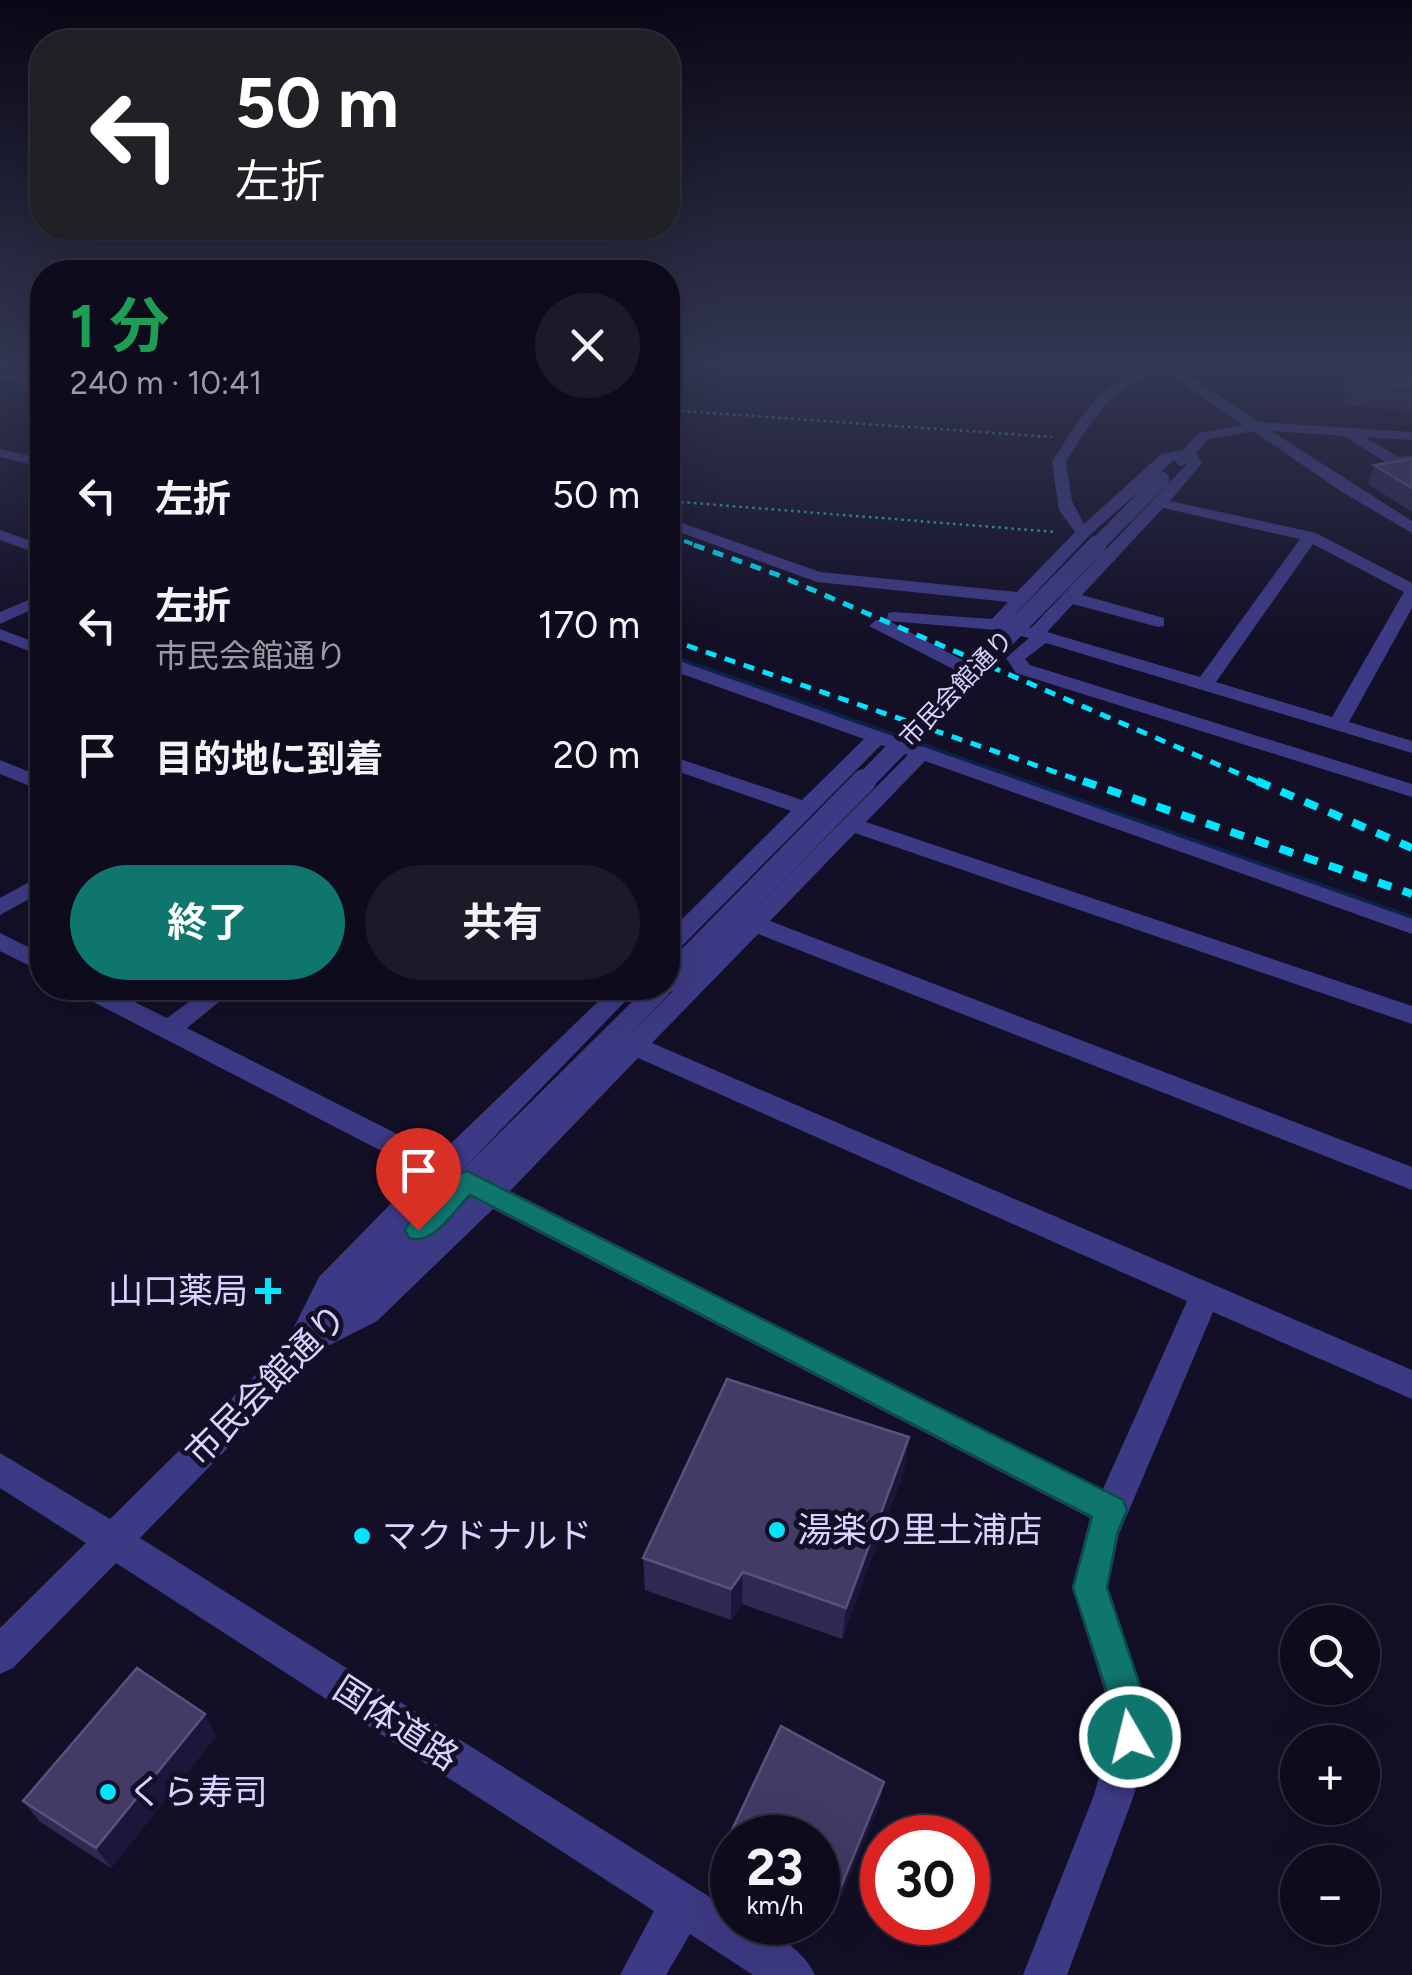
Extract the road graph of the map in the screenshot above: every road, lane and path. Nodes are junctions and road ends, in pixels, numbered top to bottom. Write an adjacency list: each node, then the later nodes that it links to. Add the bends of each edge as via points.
1 (1066, 453): 13 (street, via 1060,462 1064,500)
2 (1187, 453): 13 (street, via 1166,456)
3 (1188, 453): 10 (street, via 1195,463); 47 (street, 市民会館通り, bridge)
4 (1296, 453): 12 (street)
5 (1380, 453): 8 (street, via 1395,462)
6 (0, 454): 7 (street)
7 (30, 460)
8 (1412, 460)
9 (680, 502): 13 (path)
10 (1160, 503): 15 (street); 19 (street)
11 (680, 527): 18 (street, via 817,577)
12 (1412, 528)
13 (1083, 533): 18 (street)
14 (0, 536): 16 (street)
15 (1310, 536): 17 (street); 29 (street)
16 (30, 546)
17 (1412, 592): 30 (street)
18 (1022, 598): 23 (street)
19 (1069, 598): 22 (street); 25 (street)
20 (30, 605): 21 (street)
21 (0, 620)
22 (1158, 622)
23 (996, 624): 25 (street); 27 (street, via 878,626)
24 (0, 634): 26 (street)
25 (1038, 636): 29 (street); 37 (street, via 1016,658 1023,669)
26 (30, 646)
27 (959, 666)
28 (680, 667): 31 (street)
29 (1204, 684): 30 (street)
30 (1337, 725): 32 (street)
31 (877, 738): 33 (street); 38 (street)
32 (1412, 748)
33 (920, 754): 39 (street); 43 (street)
34 (680, 765): 38 (street)
35 (0, 766): 36 (street)
36 (30, 780)
37 (1412, 791)
38 (806, 810): 44 (street)
39 (851, 824): 42 (street); 54 (street)
40 (30, 889): 41 (street)
41 (0, 908)
42 (753, 923): 48 (street); 57 (street)
43 (1412, 926)
44 (680, 934)
45 (0, 942): 46 (street)
46 (30, 958)
47 (680, 968)
48 (680, 997)
49 (110, 1000): 55 (street)
50 (208, 1000): 55 (street)
51 (616, 1000): 58 (street)
52 (648, 1000): 58 (street, 市民会館通り)
53 (677, 1000): 56 (street)
54 (1412, 1015)
55 (168, 1030): 58 (street)
56 (633, 1044): 58 (street); 59 (street)
57 (1412, 1179)
58 (466, 1181): 62 (street); 63 (street, 市民会館通り)
59 (1206, 1295): 60 (street); 62 (street)
60 (1412, 1386)
61 (0, 1468): 63 (street, 国体道路)
62 (1111, 1510): 68 (street, via 1090,1588 1123,1689 1130,1737)
63 (112, 1541): 64 (street, 市民会館通り); 65 (street, 国体道路)
64 (0, 1655)
65 (682, 1906): 66 (street); 67 (street, 国体道路)
66 (642, 1975)
67 (793, 1975)
68 (1045, 1975)

